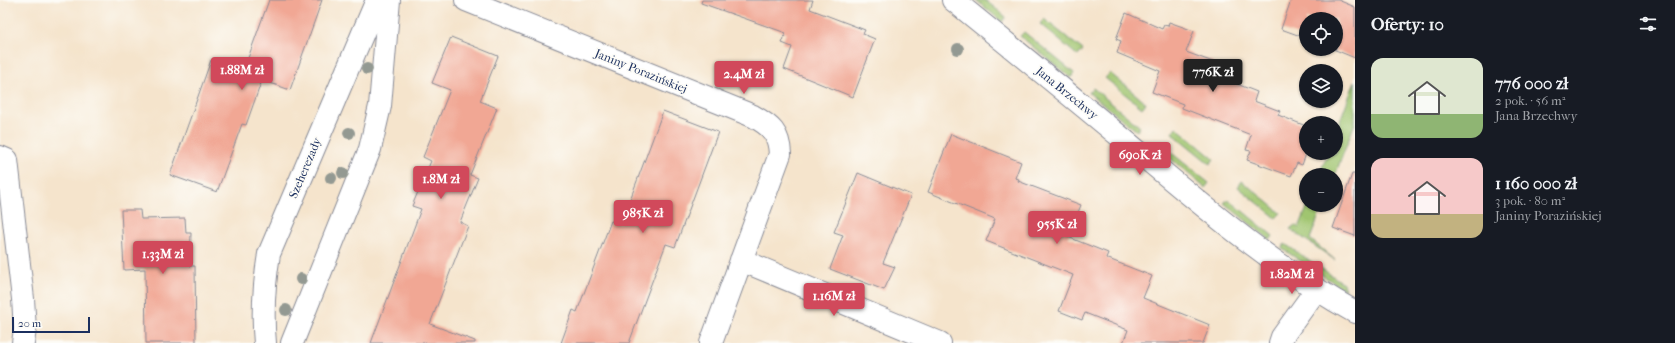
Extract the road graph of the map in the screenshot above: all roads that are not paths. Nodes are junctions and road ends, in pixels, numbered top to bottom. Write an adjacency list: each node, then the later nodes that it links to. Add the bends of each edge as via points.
1 (377, 0): 10 (street, Szeherezady, via 269,254 264,285)
2 (388, 0): 11 (street, via 384,73 380,106 370,149)
3 (466, 0): 6 (street, Janiny Porazińskiej, via 752,116 766,124 780,141 780,154)
4 (953, 0): 7 (street, Jana Brzechwy, via 1214,215)
5 (3, 158): 9 (street, via 23,300)
6 (741, 260): 12 (street, Janiny Porazińskiej); 13 (street)
7 (1316, 290): 8 (street, Jana Brzechwy); 14 (street)
8 (1355, 312)
9 (23, 343)
10 (265, 343)
11 (292, 343)
12 (711, 343)
13 (940, 343)
14 (1280, 343)

